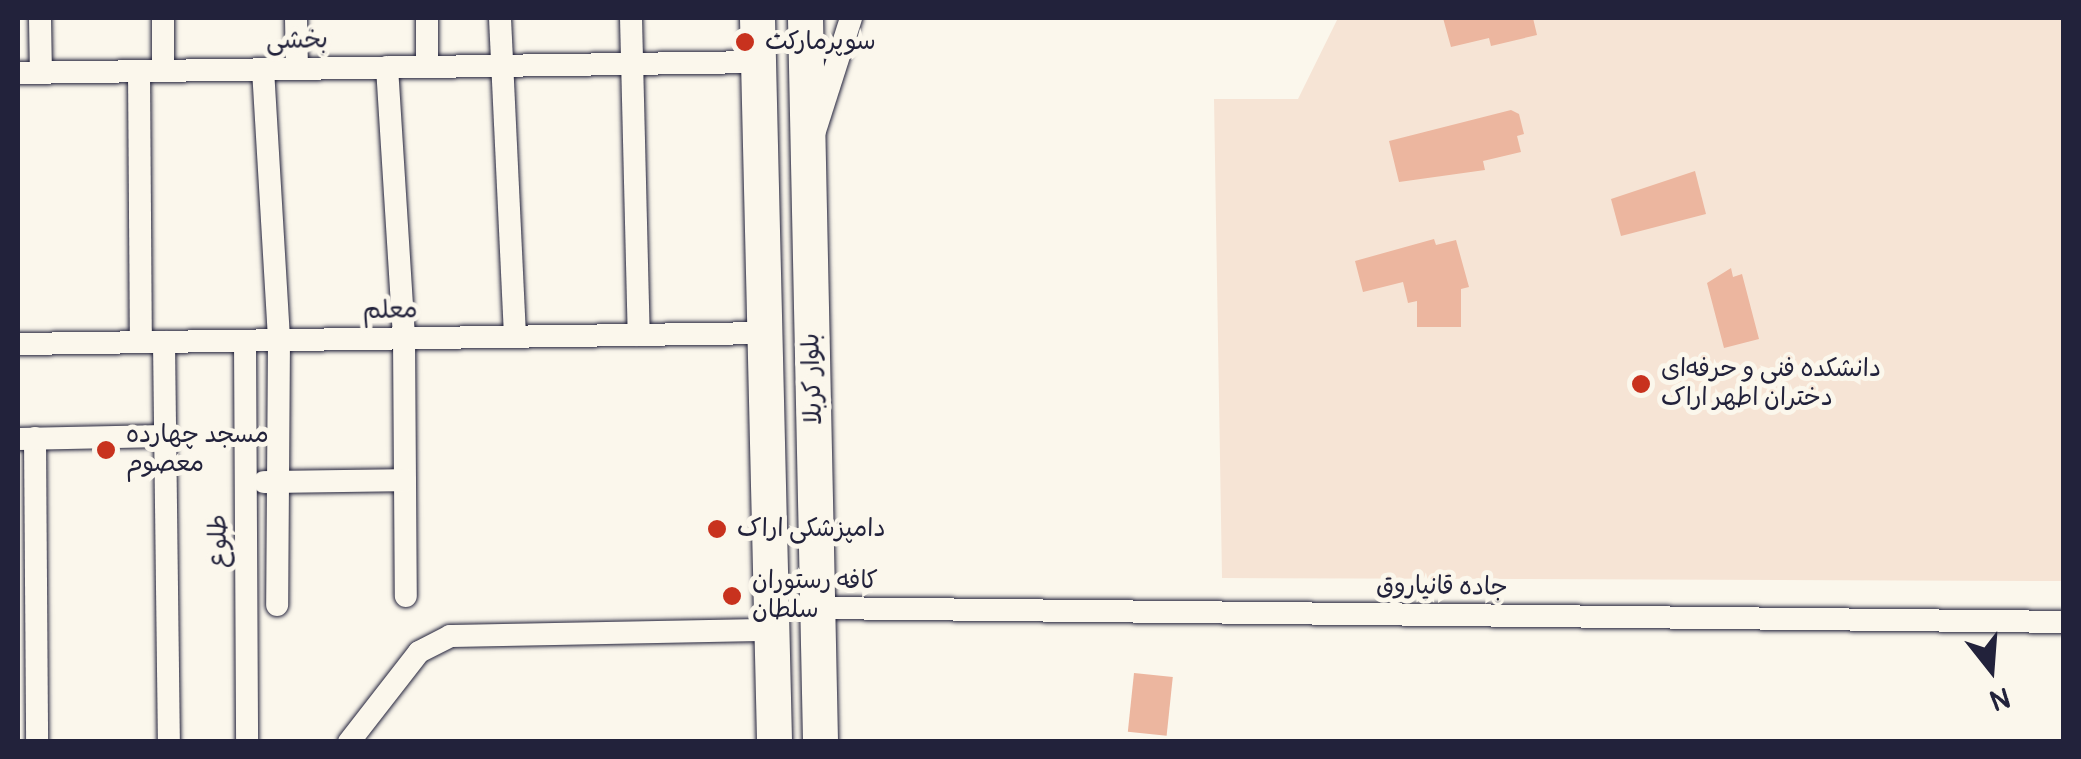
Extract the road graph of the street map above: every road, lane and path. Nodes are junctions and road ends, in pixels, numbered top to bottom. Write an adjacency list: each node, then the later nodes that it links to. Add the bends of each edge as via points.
1 (40, 18): 19 (street)
2 (163, 18): 18 (street)
3 (296, 18): 15 (street)
4 (428, 18): 13 (street)
5 (500, 18): 12 (street)
6 (632, 18): 11 (street)
7 (757, 18): 10 (highway, بلوار کربلا)
8 (805, 18): 20 (highway, بلوار کربلا)
9 (852, 18): 20 (street)
10 (758, 62): 11 (street, بخشی); 21 (highway, بلوار کربلا)
11 (634, 64): 12 (street, بخشی); 22 (street)
12 (501, 66): 13 (street, بخشی); 23 (street)
13 (426, 67): 14 (street, بخشی)
14 (387, 68): 15 (street, بخشی); 24 (street)
15 (296, 69): 16 (street, بخشی)
16 (263, 70): 18 (street, بخشی); 25 (street)
17 (139, 71): 18 (street, بخشی); 19 (street, بخشی); 27 (street)
18 (163, 71)
19 (29, 73)
20 (806, 158): 36 (highway, بلوار کربلا)
21 (764, 333): 22 (street, معلم); 38 (highway, بلوار کربلا)
22 (639, 335): 23 (street, معلم)
23 (515, 337): 24 (street, معلم)
24 (404, 338): 25 (street, معلم); 31 (street)
25 (279, 340): 26 (street, معلم); 33 (street)
26 (244, 341): 27 (street, معلم); 32 (street, طلوع)
27 (152, 342): 28 (street, معلم); 29 (street)
28 (18, 344)
29 (165, 436): 30 (street); 40 (street)
30 (26, 438): 39 (street)
31 (406, 480): 33 (street); 34 (street)
32 (246, 482): 33 (street); 41 (street, طلوع)
33 (278, 482): 35 (street)
34 (406, 596)
35 (278, 605)
36 (820, 608): 37 (street, جاده قانیاروق); 44 (highway, بلوار کربلا)
37 (2064, 622)
38 (774, 630): 42 (street, via 450,636 418,652); 43 (highway, بلوار کربلا)
39 (36, 742)
40 (170, 742)
41 (247, 742)
42 (349, 742)
43 (774, 742)
44 (820, 742)

